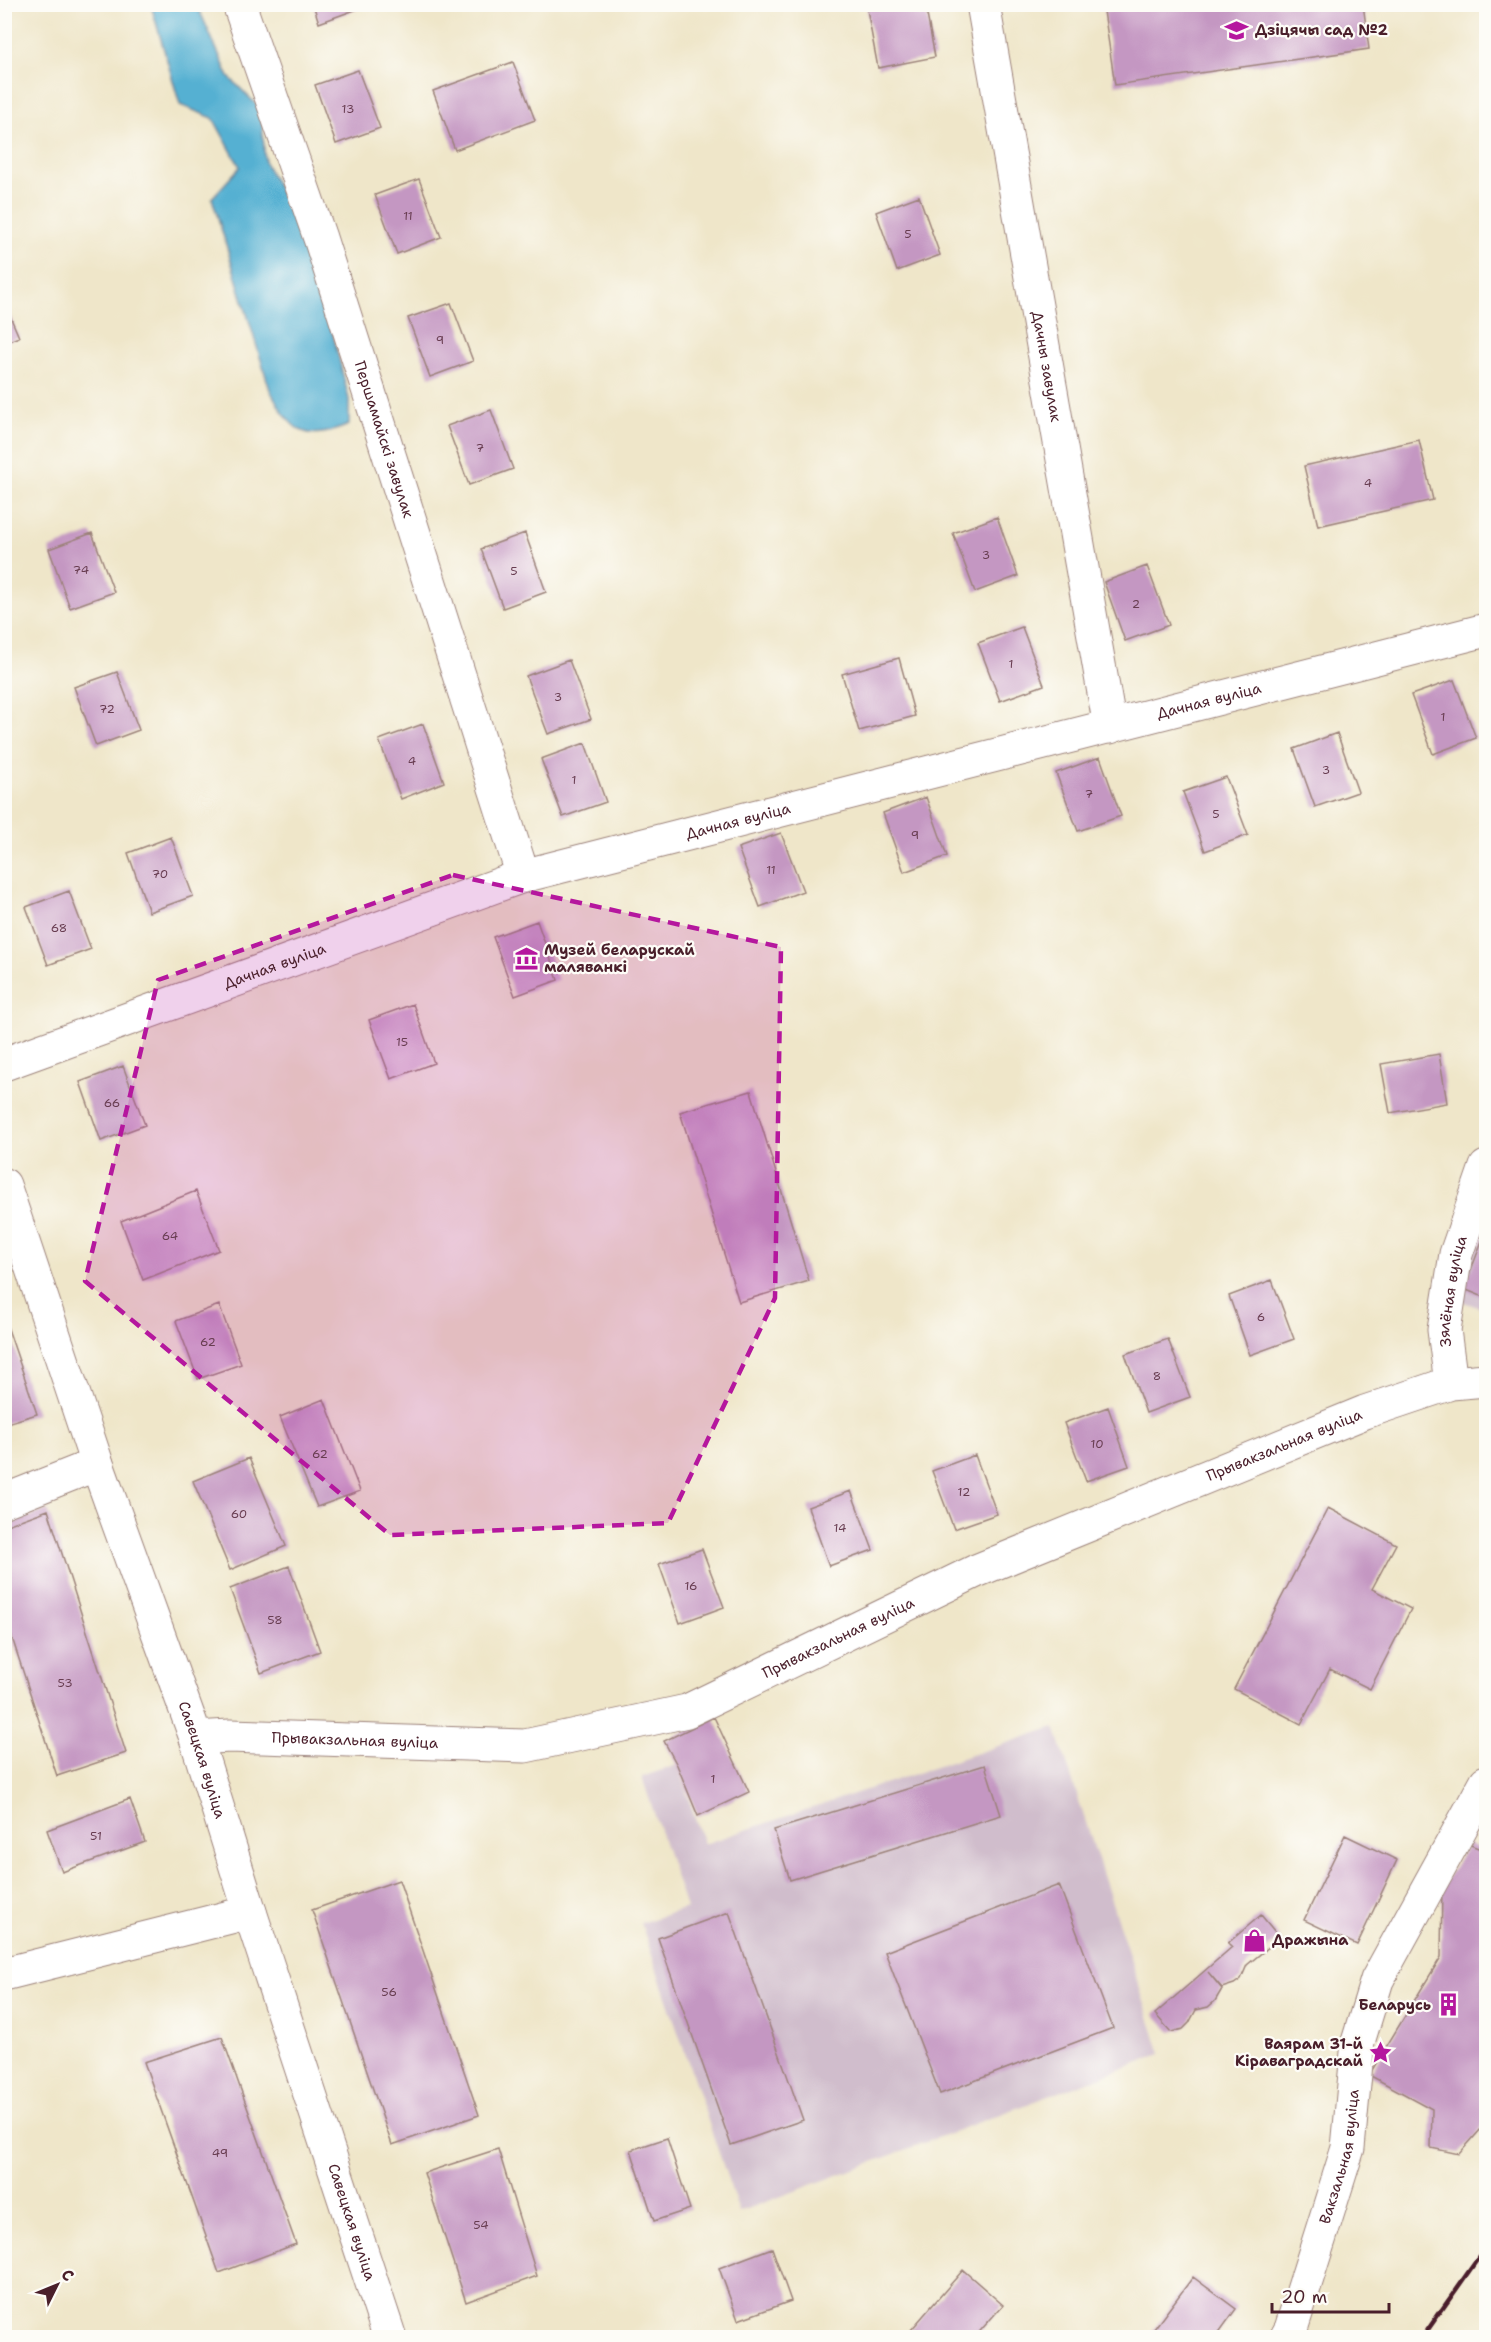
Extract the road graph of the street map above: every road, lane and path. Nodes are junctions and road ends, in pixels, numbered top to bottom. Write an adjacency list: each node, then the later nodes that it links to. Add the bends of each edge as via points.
1 (239, 4): 5 (street, Першамайскі завулак, via 320,238)
2 (982, 4): 4 (street, Дачны завулак)
3 (1486, 630): 4 (street, Дачная вуліца)
4 (1110, 727): 5 (street, Дачная вуліца)
5 (523, 876): 6 (street, Дачная вуліца)
6 (4, 1064)
7 (1486, 1167): 11 (street, Зялёная вуліца, via 1456,1254 1444,1330)
8 (4, 1185): 9 (street, Савецкая вуліца)
9 (11, 1230): 12 (street, Савецкая вуліца)
10 (1486, 1380): 11 (street)
11 (1451, 1383): 14 (street, Прывакзальная вуліца, via 1365,1412 976,1571 687,1711 525,1746)
12 (97, 1464): 13 (street); 14 (street, Савецкая вуліца)
13 (4, 1501)
14 (196, 1738): 16 (street, Савецкая вуліца)
15 (1486, 1782): 19 (street, Вакзальная вуліца, via 1377,1980 1358,2042 1348,2148)
16 (250, 1912): 17 (street); 18 (street, Савецкая вуліца)
17 (4, 1974)
18 (390, 2337)
19 (1286, 2337)

